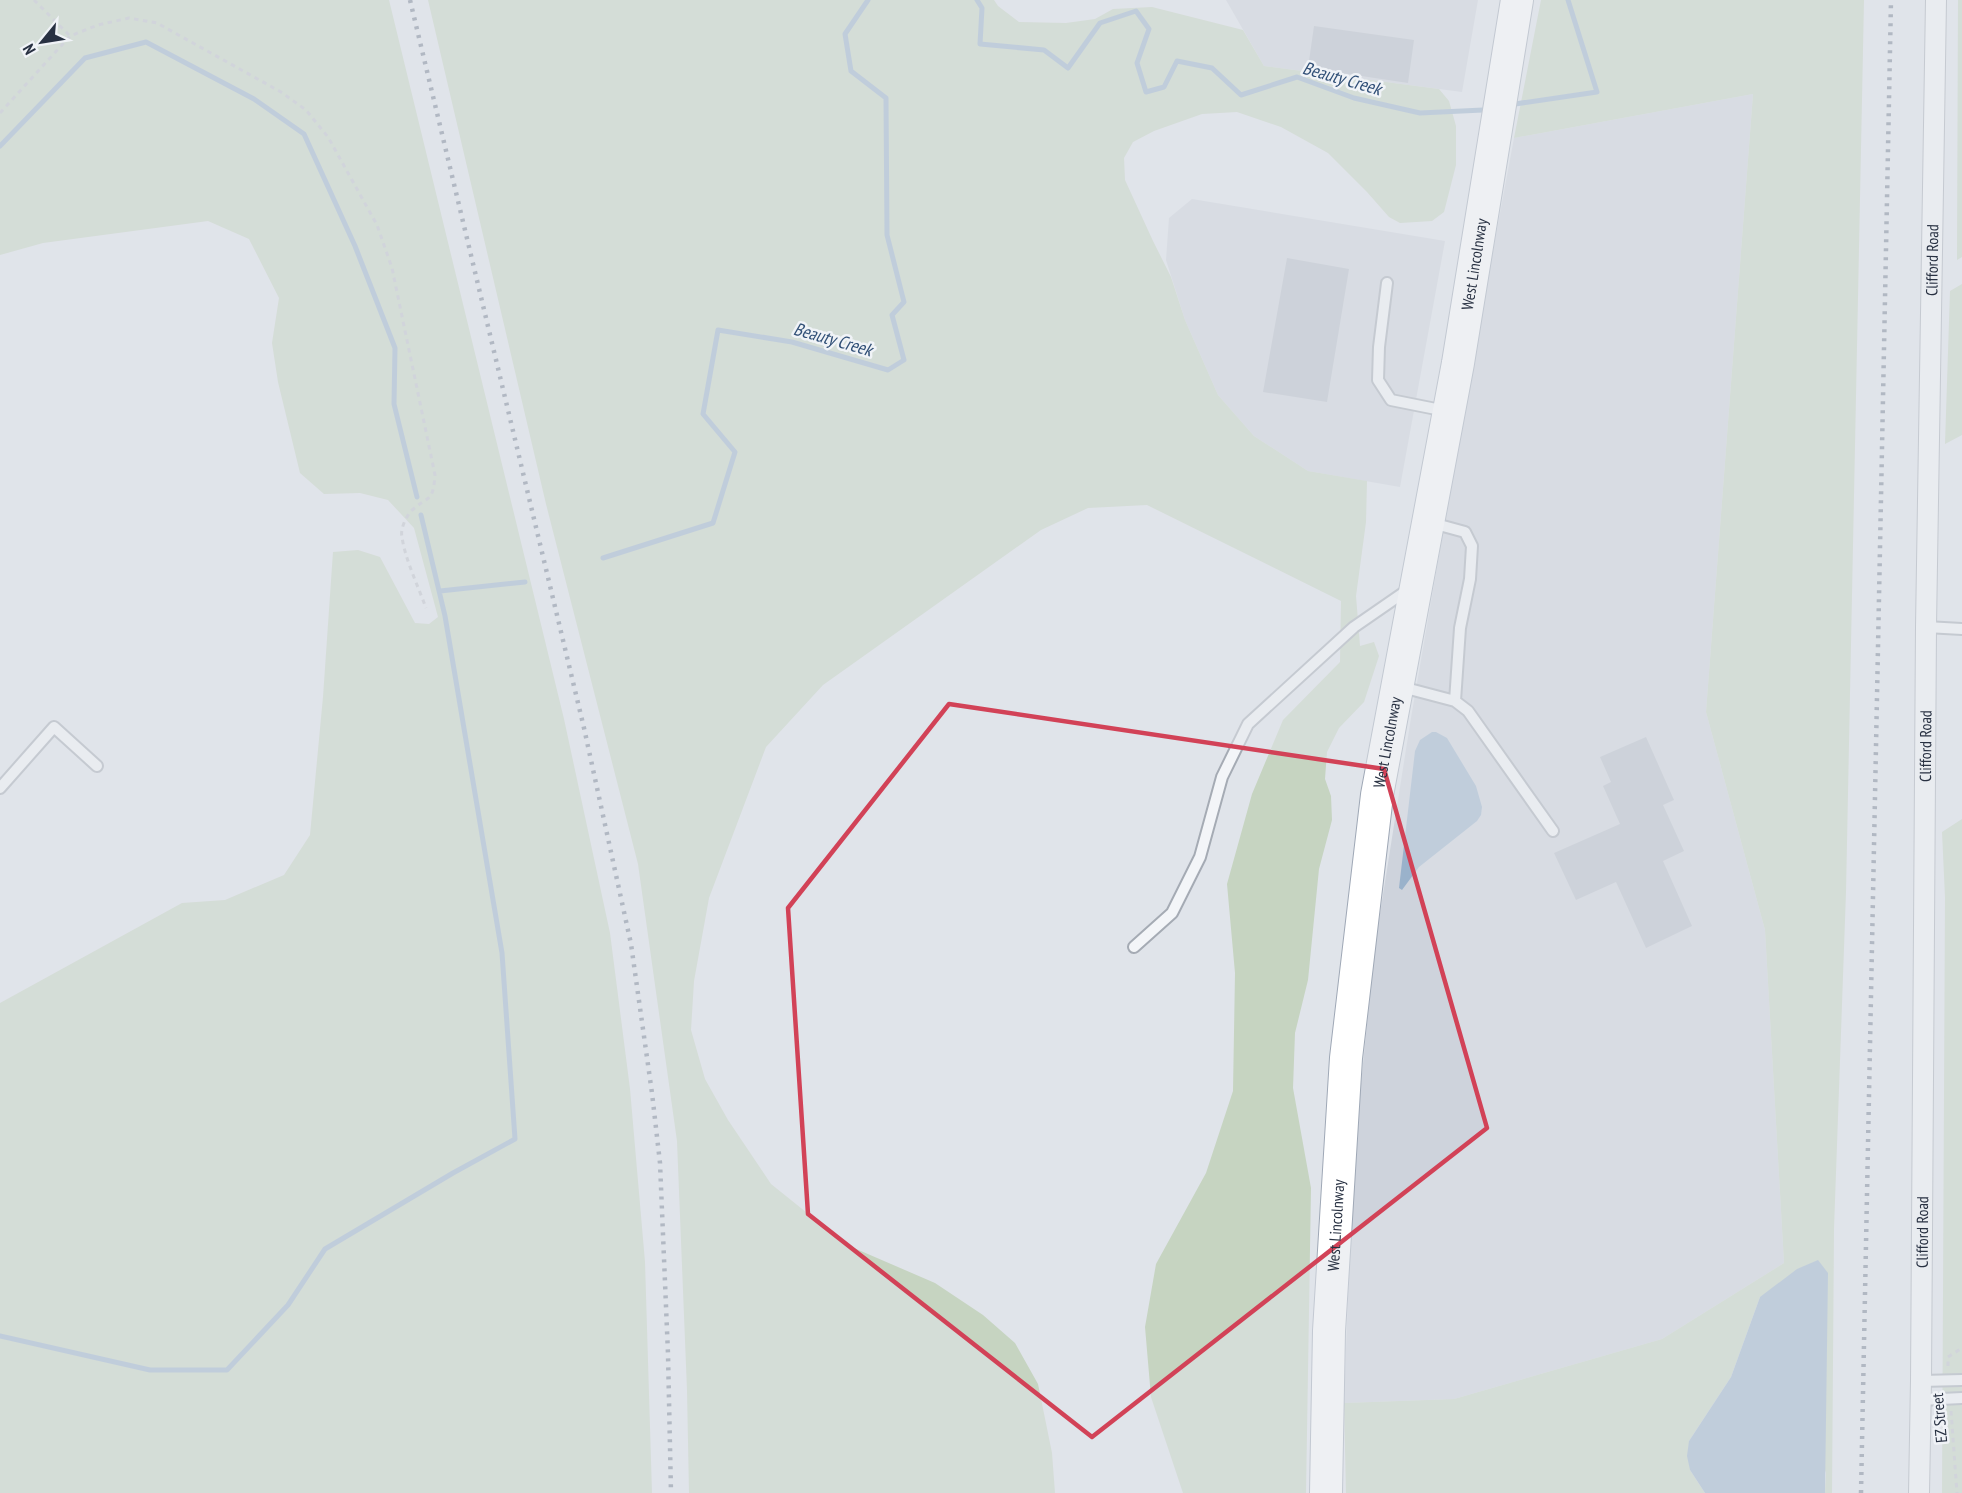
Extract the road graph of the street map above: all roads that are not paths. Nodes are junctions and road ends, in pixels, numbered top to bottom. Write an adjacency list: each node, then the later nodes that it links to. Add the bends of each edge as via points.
1 (1516, 0): 4 (main road, West Lincolnway)
2 (1936, 0): 7 (street, Clifford Road)
3 (1387, 283): 4 (lane, via 1378,380 1391,400)
4 (1449, 412): 5 (main road, West Lincolnway)
5 (1428, 522): 6 (main road, West Lincolnway); 10 (lane, via 1465,532 1472,546)
6 (1417, 584): 9 (main road, West Lincolnway); 14 (lane, via 1354,627 1248,724 1222,777 1200,857 1172,912)
7 (1926, 627): 8 (lane); 16 (street, Clifford Road)
8 (1962, 629)
9 (1398, 686): 10 (lane); 18 (main road, West Lincolnway, via 1377,795 1346,1058 1329,1331)
10 (1455, 701): 13 (lane, via 1468,711)
11 (97, 766): 12 (lane, via 54,727)
12 (0, 788)
13 (1553, 831)
14 (1134, 947)
15 (1962, 1380): 16 (lane)
16 (1921, 1391): 17 (lane, via 1950,1399); 19 (street, Clifford Road)
17 (1962, 1398)
18 (1326, 1493)
19 (1919, 1493)

